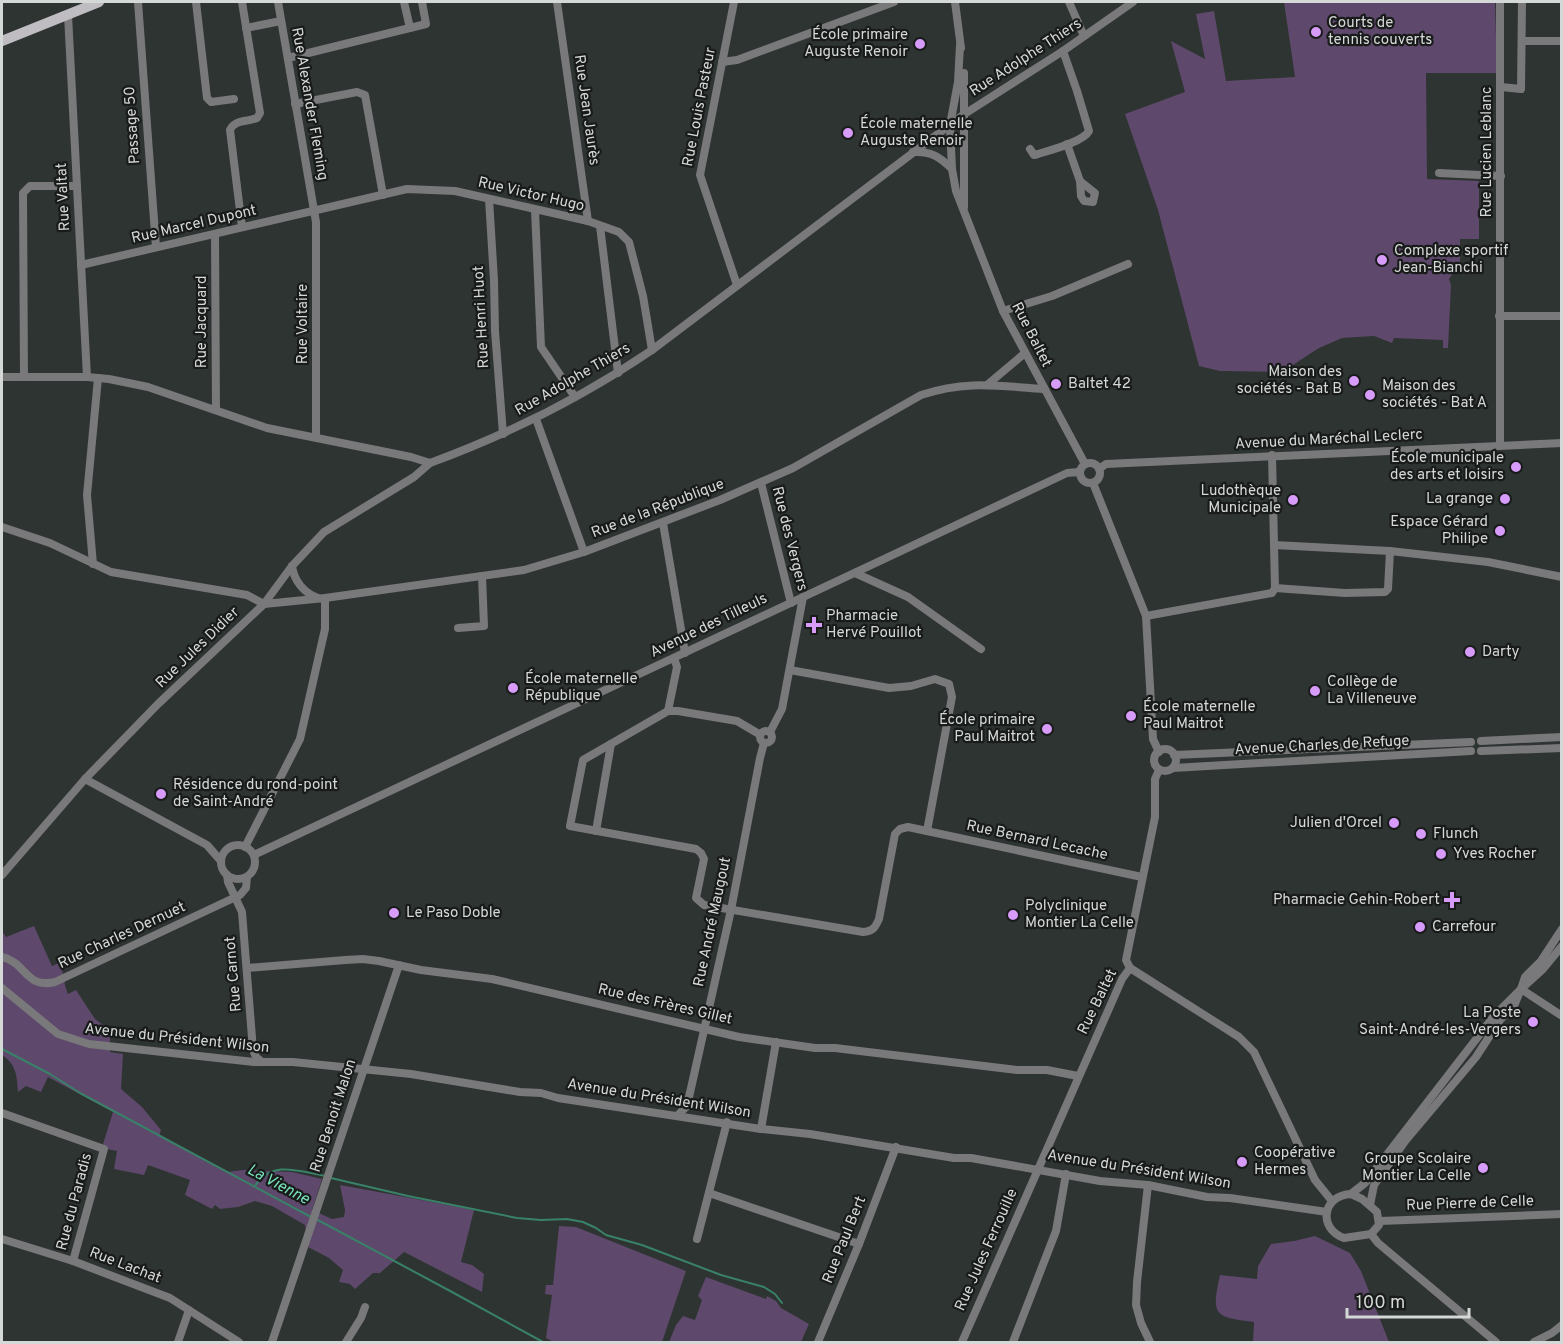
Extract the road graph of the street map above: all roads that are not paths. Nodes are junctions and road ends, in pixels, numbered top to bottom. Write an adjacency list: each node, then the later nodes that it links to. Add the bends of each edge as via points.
1 (99, 2): 16 (main road)
2 (138, 2): 50 (street, Passage 50)
3 (196, 2): 29 (street, via 207,98 212,102)
4 (242, 2): 18 (street)
5 (278, 2): 17 (street, Rue Alexander Fleming)
6 (404, 2): 19 (street)
7 (422, 2): 19 (street, via 426,24)
8 (557, 2): 46 (street, Rue Jean Jaurès)
9 (734, 2): 27 (street, Rue Louis Pasteur)
10 (894, 2): 27 (street, via 737,60)
11 (955, 2): 24 (street)
12 (1069, 2): 20 (street)
13 (1133, 2): 20 (street, Rue Adolphe Thiers)
14 (1500, 2): 28 (street, Rue Lucien Leblanc)
15 (1522, 2): 22 (street)
16 (68, 15): 21 (main road); 40 (street, Rue Valtat)
17 (281, 21): 18 (street); 26 (street, Rue Alexander Fleming)
18 (246, 28): 48 (street, via 260,113 257,118 232,125 230,130)
19 (410, 28): 26 (street)
20 (1084, 36): 25 (street, Rue Adolphe Thiers)
21 (2, 41)
22 (1522, 41): 23 (street); 28 (street, via 1521,89)
23 (1562, 41)
24 (960, 45): 31 (street, Rue Baltet); 32 (street, Rue Baltet)
25 (1063, 51): 31 (street, Rue Adolphe Thiers); 33 (street, via 1089,131 1087,136)
26 (288, 58): 30 (street, Rue Alexander Fleming)
27 (722, 62): 53 (street, Rue Louis Pasteur, via 700,174)
28 (1501, 87): 38 (street, Rue Lucien Leblanc)
29 (234, 99)
30 (295, 104): 41 (street, via 357,92 365,94); 43 (street, Rue Alexander Fleming)
31 (963, 115): 32 (street, Rue Adolphe Thiers); 45 (street, Rue Baltet)
32 (950, 125): 35 (street, Rue Adolphe Thiers); 36 (street, Rue Baltet)
33 (1067, 144): 34 (street, via 1034,155); 39 (street)
34 (1030, 149)
35 (913, 152): 36 (street, via 935,154); 53 (street, Rue Adolphe Thiers)
36 (952, 169): 45 (street, Rue Baltet)
37 (1438, 173): 38 (street)
38 (1501, 176): 55 (street, Rue Lucien Leblanc)
39 (1080, 182)
40 (77, 186): 52 (street, Rue Valtat); 61 (street, via 30,186 23,194)
41 (383, 195): 42 (street, Rue Victor Hugo, via 430,189); 43 (street, Rue Victor Hugo)
42 (489, 199): 44 (street, Rue Victor Hugo); 69 (street, Rue Henri Huot)
43 (314, 210): 48 (street, Rue Marcel Dupont); 70 (street, Rue Voltaire)
44 (535, 210): 46 (street, Rue Victor Hugo); 66 (street, via 541,347)
45 (964, 214): 54 (street, Rue Baltet)
46 (588, 221): 47 (street, Rue Victor Hugo)
47 (600, 226): 57 (street, Rue Victor Hugo, via 619,232 629,242); 59 (street)
48 (242, 227): 49 (street, Rue Marcel Dupont)
49 (215, 234): 50 (street, Rue Marcel Dupont); 67 (street, Rue Jacquard)
50 (156, 247): 52 (street, Rue Marcel Dupont)
51 (1128, 264): 54 (street, via 1052,296)
52 (81, 265): 62 (street, Rue Valtat)
53 (737, 285): 57 (street, Rue Adolphe Thiers)
54 (1003, 311): 58 (street, Rue Baltet)
55 (1499, 316): 56 (street); 72 (street, Rue Lucien Leblanc)
56 (1562, 316)
57 (652, 350): 59 (street, Rue Adolphe Thiers)
58 (1025, 353): 64 (street); 65 (street, Rue Baltet)
59 (618, 373): 66 (street, Rue Adolphe Thiers)
60 (2, 377): 61 (street)
61 (24, 377): 62 (street)
62 (87, 377): 63 (street)
63 (98, 378): 67 (street, via 148,387); 84 (street, via 87,495)
64 (987, 385): 65 (street, Rue de la République); 77 (street, Rue de la République, via 940,388 921,395)
65 (1044, 389): 76 (street, Rue Baltet)
66 (575, 397): 68 (street, Rue Adolphe Thiers)
67 (216, 410): 70 (street, via 267,428)
68 (536, 419): 69 (street, Rue Adolphe Thiers); 83 (street)
69 (503, 434): 74 (street, Rue Adolphe Thiers)
70 (316, 437): 74 (street)
71 (1562, 443): 72 (street, Avenue du Maréchal Leclerc)
72 (1500, 446): 73 (street, Avenue du Maréchal Leclerc)
73 (1272, 455): 75 (street, Avenue du Maréchal Leclerc); 81 (street)
74 (430, 463): 85 (street, Rue Jules Didier, via 414,477 324,532)
75 (1102, 466): 76 (street, Avenue du Maréchal Leclerc); 78 (street)
76 (1082, 468): 78 (street, via 1083,481); 86 (street, Avenue des Tilleuls)
77 (760, 483): 79 (street, Rue de la République); 92 (street, Rue des Vergers)
78 (1093, 483): 94 (street)
79 (663, 523): 83 (street, Rue de la République); 97 (street)
80 (2, 527): 84 (street, via 50,543)
81 (1274, 545): 82 (street); 89 (street)
82 (1390, 551): 88 (street, via 1488,562); 89 (street, via 1385,592)
83 (584, 552): 87 (street, Rue de la République, via 524,570)
84 (93, 564): 93 (street, via 111,572 246,595)
85 (292, 566): 91 (street, via 294,577 306,591); 93 (street, Rue Jules Didier)
86 (855, 573): 90 (street, Avenue des Tilleuls); 96 (street, via 908,597)
87 (482, 576): 91 (street, Rue de la République); 95 (street, via 484,626)
88 (1562, 577)
89 (1275, 588): 94 (street, via 1266,595)
90 (803, 597): 92 (street, Avenue des Tilleuls); 99 (street)
91 (321, 598): 93 (street, Rue de la République); 117 (street, via 325,629 300,739)
92 (791, 603): 97 (street, Avenue des Tilleuls)
93 (264, 604): 112 (street, Rue Jules Didier, via 159,703)
94 (1146, 616): 108 (street, via 1153,739)
95 (458, 628)
96 (981, 649)
97 (685, 653): 98 (street, Avenue des Tilleuls)
98 (674, 658): 100 (street, via 677,667); 118 (street, Avenue des Tilleuls)
99 (790, 670): 101 (street, via 782,709); 114 (street, via 889,688 935,679 949,684 951,697)
100 (668, 711): 102 (street, via 737,722); 105 (street)
101 (770, 732): 102 (street, via 764,730); 104 (street, via 771,740)
102 (759, 734): 104 (street)
103 (1562, 737): 106 (street, Avenue Charles de Refuge)
104 (764, 743): 125 (street, Rue André Maugout)
105 (611, 744): 113 (street); 113 (street, via 583,760 570,826)
106 (1476, 746): 107 (street, Avenue Charles de Refuge); 109 (street, Avenue Charles de Refuge); 110 (street, Avenue Charles de Refuge)
107 (1562, 748)
108 (1159, 752): 109 (street, via 1166,750); 111 (street, via 1154,761)
109 (1174, 755): 110 (street)
110 (1173, 768): 111 (street)
111 (1159, 770): 123 (street, Rue Baltet, via 1155,779 1155,817)
112 (86, 779): 115 (street); 120 (street, Rue Jules Didier)
113 (596, 831): 125 (street, via 696,849 704,859 696,898 704,905)
114 (927, 831): 123 (street, Rue Bernard Lecache); 125 (street, Rue Bernard Lecache, via 908,827 895,834 879,919 871,931)
115 (207, 845): 116 (street); 119 (street)
116 (230, 847): 117 (street); 119 (street)
117 (245, 847): 118 (street)
118 (254, 855): 122 (street, via 255,868)
119 (221, 861): 121 (street)
120 (2, 875)
121 (227, 875): 122 (street, via 239,880); 124 (street, Rue Carnot)
122 (247, 877): 124 (street, via 244,892)
123 (1142, 877): 131 (street, Rue Baltet, via 1126,960)
124 (236, 898): 128 (street, Rue Charles Dernuet, via 44,985); 130 (street, Rue Carnot, via 242,912)
125 (731, 910): 135 (street, Rue André Maugout)
126 (1562, 929): 133 (street, via 1525,977)
127 (1562, 946): 133 (street)
128 (2, 957)
129 (399, 965): 130 (street, Rue des Frères Gillet, via 363,959); 135 (street, Rue des Frères Gillet, via 492,979); 140 (street, Rue Benoit Malon)
130 (247, 968): 137 (street, Rue Carnot)
131 (1130, 968): 141 (street, Rue Baltet); 154 (street, via 1239,1037 1254,1052 1315,1180)
132 (2, 988): 138 (street, Avenue du Président Wilson, via 53,1031 69,1039)
133 (1521, 989): 134 (street); 153 (street, via 1494,1016 1365,1183); 155 (street, via 1517,1001 1476,1057 1374,1185)
134 (1562, 1016)
135 (704, 1028): 136 (street, Rue des Frères Gillet); 142 (street, Rue André Maugout)
136 (776, 1042): 141 (street, Rue des Frères Gillet); 147 (street)
137 (253, 1050): 138 (street); 139 (street)
138 (246, 1061): 139 (street, Avenue du Président Wilson)
139 (263, 1062): 140 (street, Avenue du Président Wilson)
140 (364, 1070): 144 (street, Avenue du Président Wilson, via 428,1076); 169 (street, Rue Benoit Malon)
141 (1078, 1076): 149 (street, Rue Baltet)
142 (687, 1106): 144 (street); 145 (street)
143 (2, 1113): 163 (street, Rue du Paradis, via 104,1149)
144 (677, 1116): 145 (street, Avenue du Président Wilson)
145 (694, 1118): 146 (street, Avenue du Président Wilson)
146 (727, 1122): 147 (street, Avenue du Président Wilson); 152 (street)
147 (761, 1129): 148 (street, Avenue du Président Wilson)
148 (896, 1147): 149 (street, Avenue du Président Wilson); 162 (street, Rue Paul Bert)
149 (1038, 1168): 150 (street, Avenue du Président Wilson); 172 (street, Rue Jules Ferrouille)
150 (1066, 1174): 151 (street, Avenue du Président Wilson); 173 (street, via 1056,1231)
151 (1148, 1185): 156 (street, Avenue du Président Wilson, via 1207,1197); 174 (street, via 1136,1305)
152 (709, 1193): 161 (street); 162 (street)
153 (1351, 1194): 154 (street); 155 (street)
154 (1332, 1201): 156 (street)
155 (1370, 1205): 158 (street)
156 (1327, 1212): 159 (street, via 1328,1223 1339,1236)
157 (1562, 1214): 158 (street, Rue Pierre de Celle)
158 (1380, 1221): 159 (street)
159 (1371, 1234): 175 (street)
160 (2, 1239): 163 (street, Rue Lachat)
161 (697, 1239)
162 (859, 1244): 171 (street, Rue Paul Bert)
163 (73, 1261): 165 (street, Rue Lachat, via 170,1298)
164 (365, 1307): 170 (street)
165 (189, 1310): 167 (street); 168 (street, Rue Lachat)
166 (1562, 1324): 176 (street)
167 (178, 1342)
168 (239, 1342)
169 (272, 1342)
170 (346, 1342)
171 (818, 1342)
172 (962, 1342)
173 (1013, 1342)
174 (1150, 1342)
175 (1496, 1342)
176 (1534, 1342)

